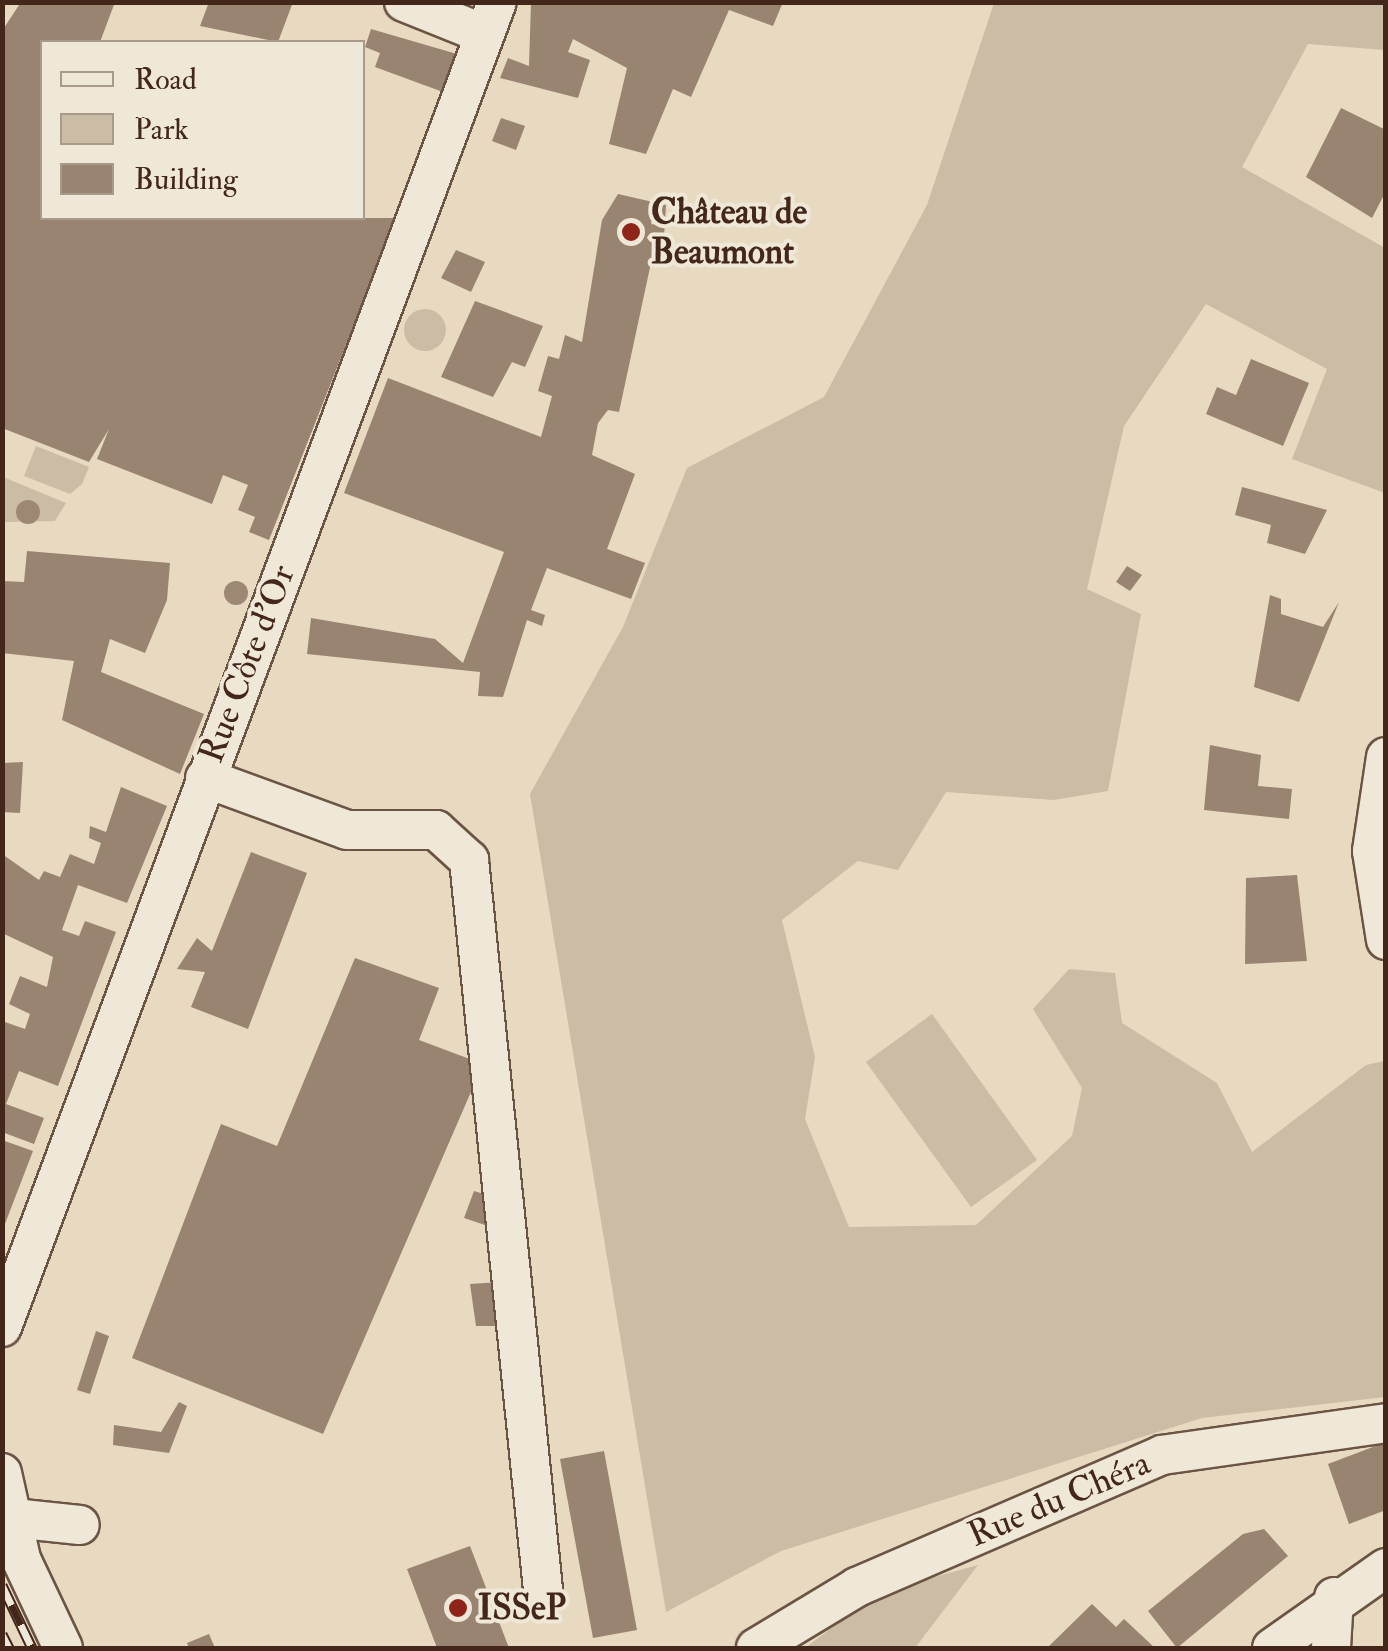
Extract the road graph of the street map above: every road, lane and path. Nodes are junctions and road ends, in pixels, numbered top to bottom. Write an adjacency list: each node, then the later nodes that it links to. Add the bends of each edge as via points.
1 (404, 2): 2 (street)
2 (490, 18): 4 (street, Rue Côte d'Or)
3 (1386, 757): 5 (street, via 1372,851)
4 (204, 778): 6 (street, Rue Côte d'Or); 12 (street, via 347,830 436,830 469,860)
5 (1386, 940)
6 (2, 1327)
7 (1386, 1423): 15 (street, Rue du Chéra, via 1162,1455 856,1587)
8 (2, 1473): 9 (street)
9 (13, 1518): 10 (street); 14 (street, via 21,1559)
10 (80, 1524)
11 (1386, 1568): 13 (street)
12 (543, 1590)
13 (1334, 1597): 16 (street); 17 (street)
14 (63, 1648)
15 (756, 1648)
16 (1272, 1648)
17 (1331, 1648)

